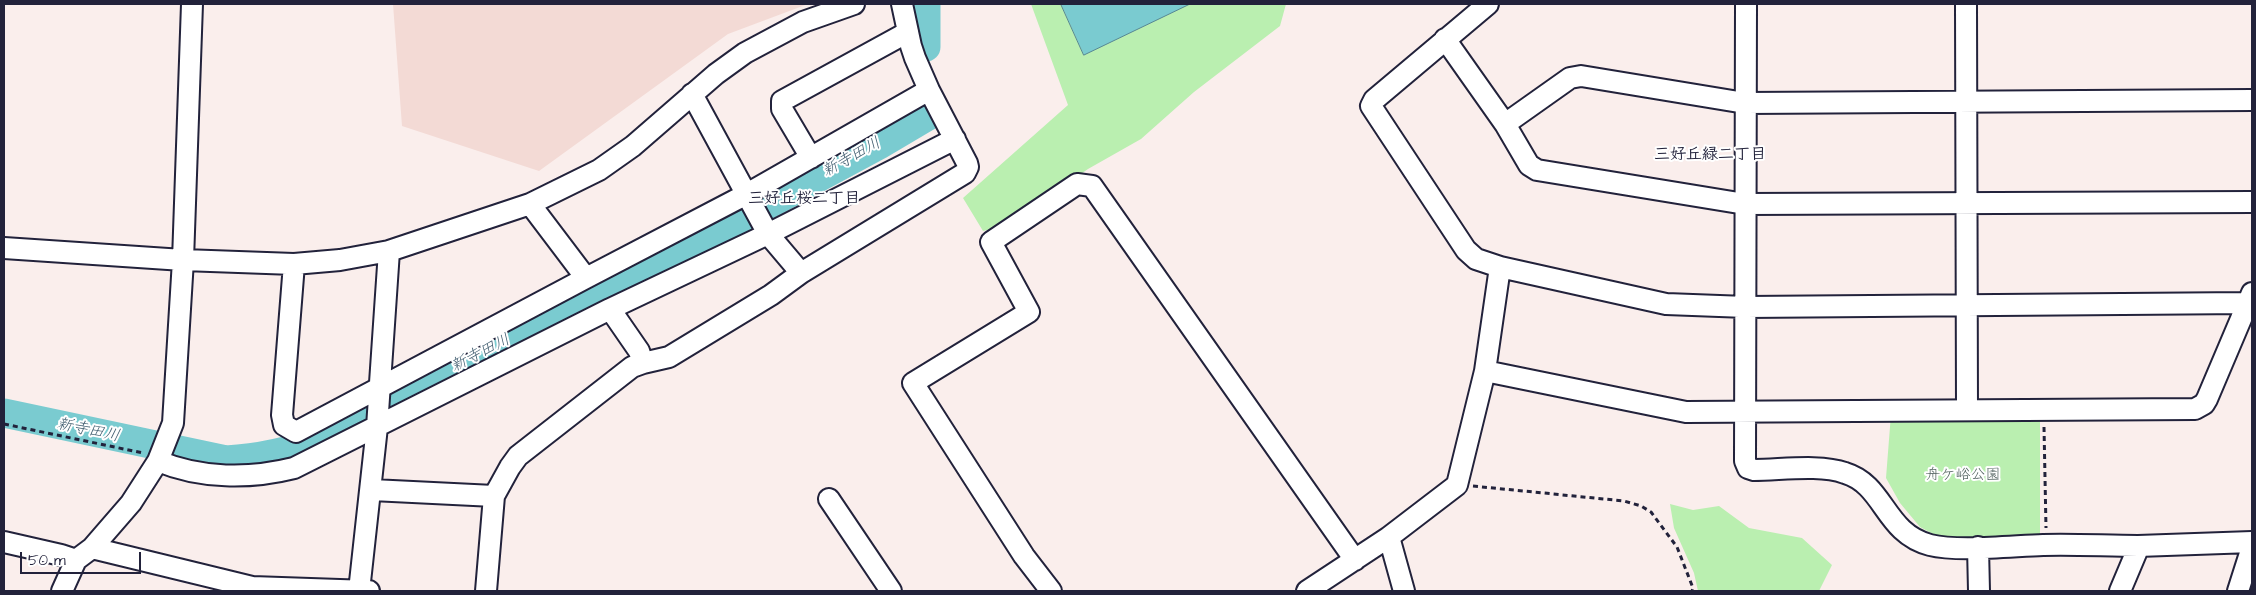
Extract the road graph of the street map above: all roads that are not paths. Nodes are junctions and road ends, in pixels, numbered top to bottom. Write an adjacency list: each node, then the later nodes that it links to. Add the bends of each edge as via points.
1 (192, 4): 25 (street)
2 (854, 4): 10 (street, via 803,22 773,37)
3 (902, 4): 7 (street)
4 (1488, 4): 8 (street)
5 (1746, 4): 13 (street)
6 (1966, 4): 12 (street)
7 (908, 32): 9 (street); 16 (street, via 782,101 782,109)
8 (1446, 39): 14 (street); 27 (street, via 1371,106 1470,255)
9 (929, 90): 15 (street); 16 (street)
10 (692, 94): 17 (street); 19 (street, via 599,170)
11 (2252, 100): 12 (street)
12 (1966, 101): 13 (street); 21 (street)
13 (1745, 103): 14 (street, via 1581,76 1570,78); 20 (street)
14 (1505, 124): 20 (street, via 1529,165 1537,170)
15 (955, 139): 22 (street); 28 (street, via 968,168 963,176)
16 (811, 158): 17 (street)
17 (747, 194): 22 (street); 29 (street)
18 (2252, 202): 21 (street)
19 (530, 204): 24 (street); 29 (street)
20 (1745, 204): 21 (street); 32 (street)
21 (1968, 204): 31 (street)
22 (768, 234): 28 (street); 33 (street)
23 (4, 248): 25 (street)
24 (389, 251): 26 (street); 36 (street)
25 (183, 260): 26 (street); 40 (street, via 175,409 170,434)
26 (294, 264): 36 (street, via 282,414 284,424 296,432)
27 (1500, 267): 32 (street, via 1666,304); 35 (street)
28 (801, 273): 34 (street, via 669,357)
29 (586, 278): 36 (street)
30 (2250, 298): 31 (street); 37 (street, via 2204,404 2195,409)
31 (1968, 305): 32 (street); 37 (street)
32 (1746, 307): 38 (street)
33 (610, 309): 34 (street, via 639,351); 39 (street)
34 (643, 363): 42 (street, via 632,367 518,456)
35 (1485, 371): 38 (street, via 1686,412); 44 (street, via 1457,485)
36 (380, 389): 39 (street)
37 (1967, 409): 38 (street)
38 (1746, 412): 48 (street, via 1748,468 1844,472 1867,486 1902,532 1916,541)
39 (377, 427): 40 (street, via 294,468 276,473 221,476 173,467); 41 (street)
40 (159, 459): 50 (street, via 130,503)
41 (372, 490): 42 (street); 54 (street)
42 (494, 496): 56 (street)
43 (829, 499): 57 (street)
44 (1389, 537): 52 (street); 60 (street)
45 (4, 542): 51 (street)
46 (2252, 542): 47 (street)
47 (2139, 546): 48 (street); 62 (street)
48 (1978, 547): 61 (street)
49 (2252, 547): 63 (street)
50 (92, 548): 51 (street); 54 (street, via 252,587)
51 (76, 560): 53 (street)
52 (1355, 560): 58 (street, via 1092,186 1077,184 991,242 1029,312 913,383 1024,556); 59 (street)
53 (62, 591)
54 (359, 591): 55 (street)
55 (369, 591)
56 (486, 591)
57 (891, 591)
58 (1051, 591)
59 (1307, 591)
60 (1404, 591)
61 (1979, 591)
62 (2120, 591)
63 (2238, 591)

